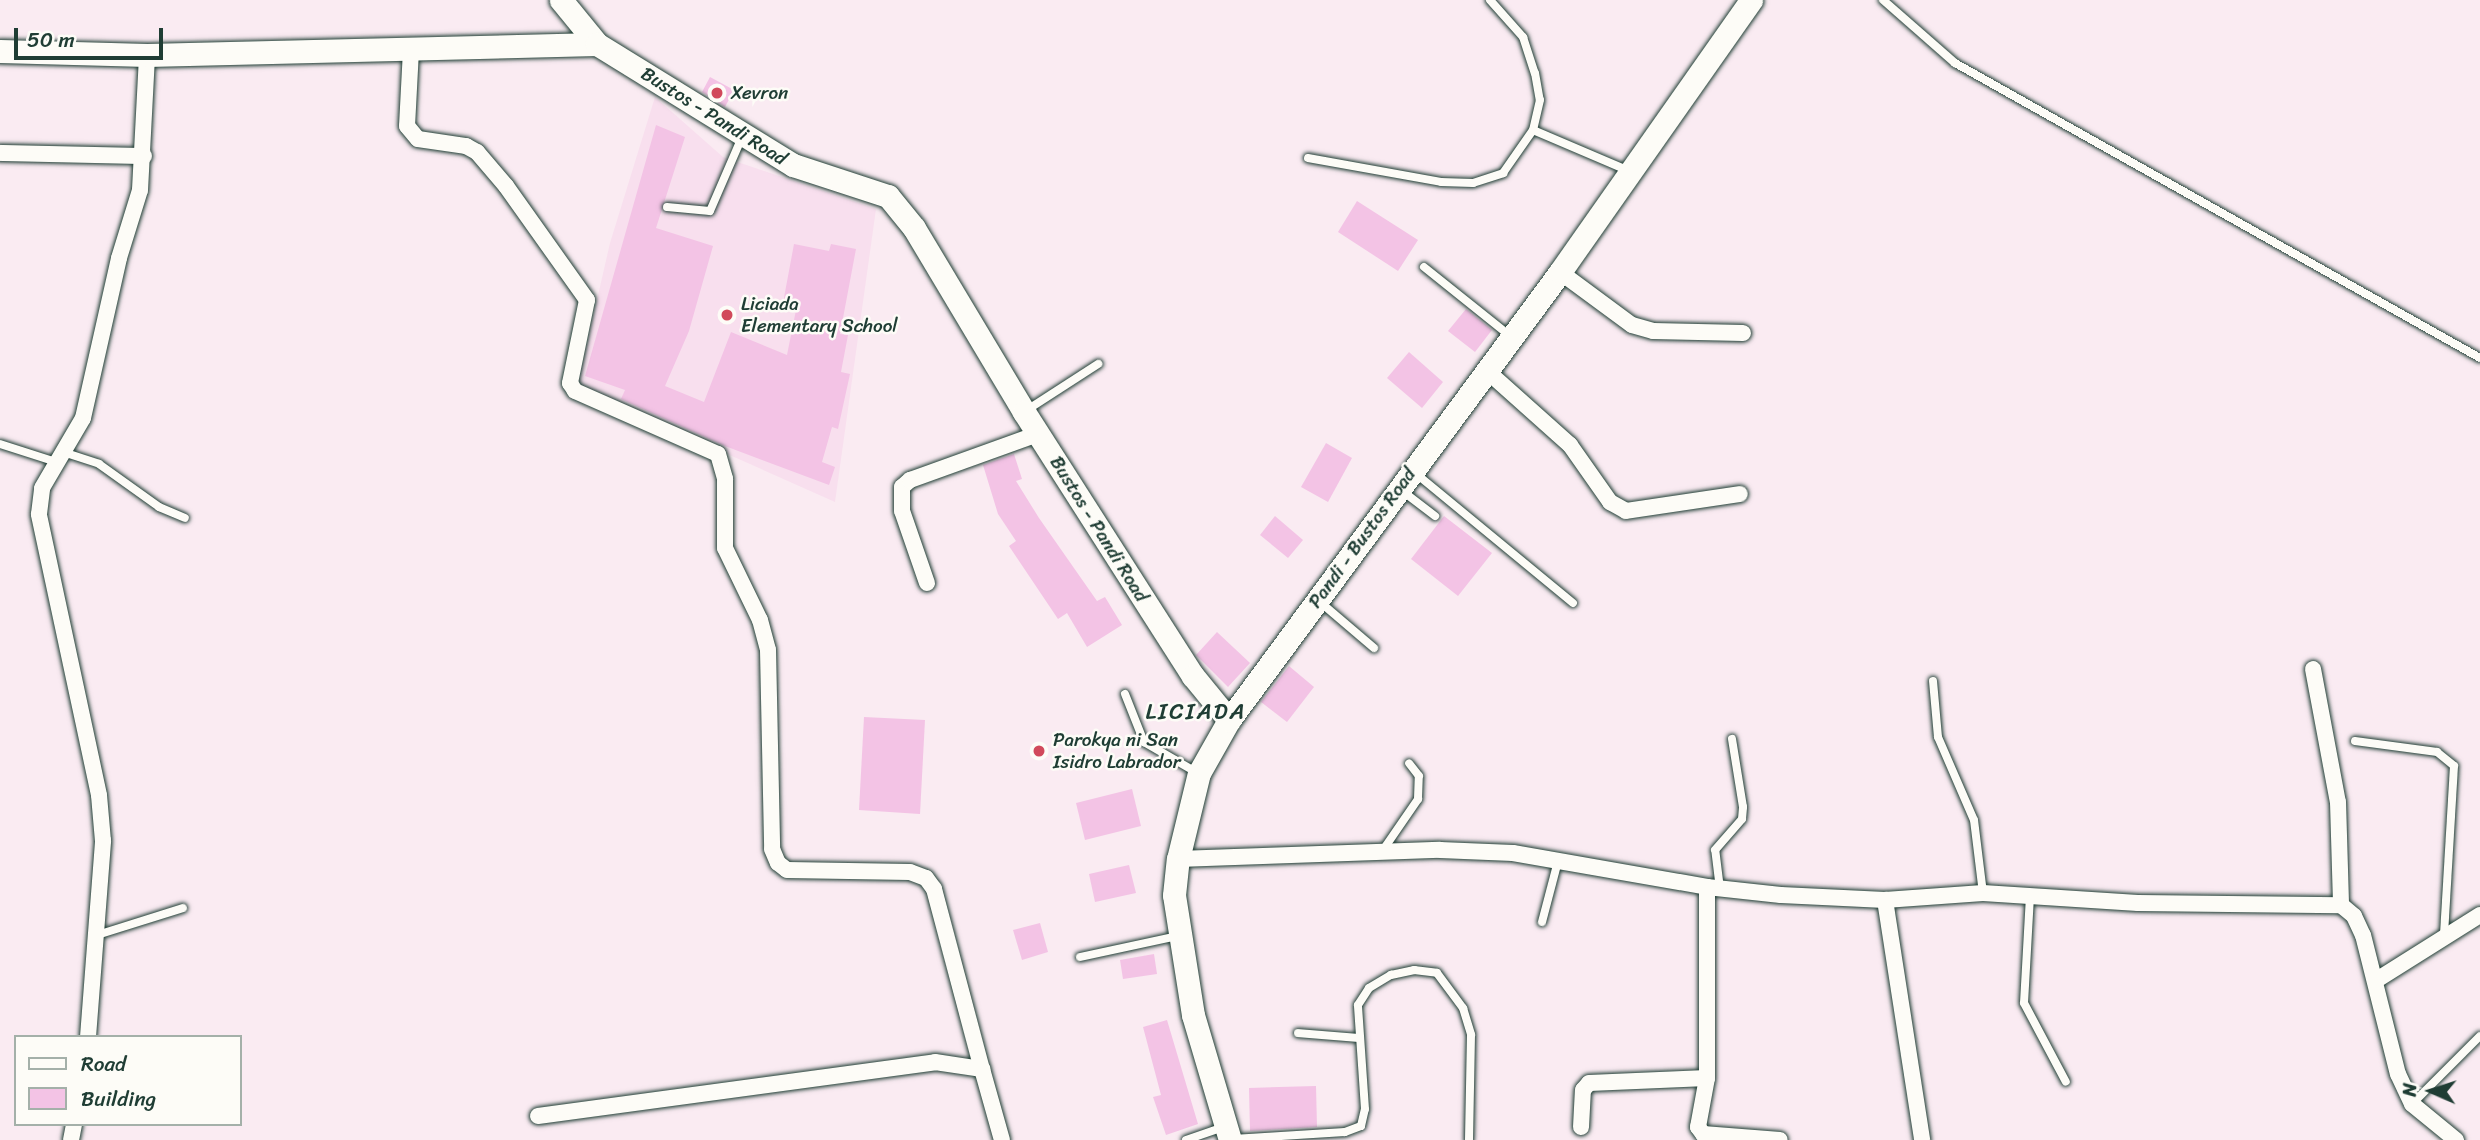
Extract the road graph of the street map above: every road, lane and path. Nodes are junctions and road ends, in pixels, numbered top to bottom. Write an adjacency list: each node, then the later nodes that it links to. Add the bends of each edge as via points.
1 (561, 0): 5 (main road)
2 (1490, 0): 9 (lane, via 1511,19 1531,61 1540,100)
3 (1751, 0): 14 (main road, Pandi - Bustos Road)
4 (1883, 0): 20 (lane, via 1955,63)
5 (597, 44): 6 (main road); 10 (main road, Bustos - Pandi Road, via 690,98)
6 (411, 50): 8 (main road); 64 (street, via 407,126 418,139 477,152 587,300 570,383 575,391 718,454 725,479 725,548 760,620 768,650 772,849 778,863 787,870 910,872 926,878 934,889)
7 (0, 51): 8 (main road)
8 (147, 55): 12 (street)
9 (1533, 131): 13 (lane, via 1503,173 1473,183 1441,182); 14 (lane)
10 (742, 137): 15 (lane, via 710,211); 23 (main road, Bustos - Pandi Road, via 793,165 888,196 914,228)
11 (0, 153): 12 (street)
12 (144, 156): 26 (street, via 100,359 83,418)
13 (1308, 158)
14 (1630, 171): 17 (main road, Pandi - Bustos Road)
15 (667, 207)
16 (1424, 267): 19 (lane)
17 (1560, 272): 18 (street, via 1632,326 1653,331); 19 (main road, Pandi - Bustos Road)
18 (1743, 333)
19 (1511, 337): 22 (main road, Pandi - Bustos Road)
20 (2480, 358)
21 (1098, 364): 23 (lane)
22 (1486, 370): 27 (main road, Pandi - Bustos Road); 29 (street, via 1570,445 1610,502 1626,510)
23 (1024, 412): 24 (main road, Bustos - Pandi Road)
24 (1038, 434): 32 (street, via 910,480 902,487 902,511); 39 (main road, Bustos - Pandi Road, via 1193,676)
25 (0, 444): 26 (lane)
26 (59, 457): 31 (lane, via 99,464 159,507); 55 (street, via 43,488 39,514 94,758 103,841)
27 (1412, 470): 28 (main road, Pandi - Bustos Road); 34 (lane)
28 (1398, 488): 30 (lane); 33 (main road, Pandi - Bustos Road)
29 (1740, 494)
30 (1435, 516)
31 (185, 519)
32 (927, 583)
33 (1316, 599): 35 (lane); 39 (main road, Pandi - Bustos Road)
34 (1573, 603)
35 (1374, 648)
36 (2314, 669): 51 (street, via 2338,802)
37 (1933, 681): 48 (lane, via 1938,737 1974,820)
38 (1125, 694): 43 (lane, via 1144,743)
39 (1229, 720): 43 (main road, Pandi - Bustos Road)
40 (1732, 739): 47 (lane, via 1742,819 1715,850)
41 (2355, 741): 57 (lane, via 2437,752 2454,766)
42 (1409, 763): 44 (lane, via 1419,776 1418,799)
43 (1199, 773): 45 (main road, Pandi - Bustos Road)
44 (1382, 853): 45 (street); 46 (street, via 1440,850)
45 (1178, 859): 56 (main road, Pandi - Bustos Road, via 1174,895)
46 (1559, 859): 47 (street); 54 (lane)
47 (1713, 888): 50 (street); 65 (street)
48 (1983, 893): 49 (street); 50 (street)
49 (2030, 896): 51 (street, via 2138,903 2312,901); 66 (lane, via 2024,1003)
50 (1885, 900): 75 (street)
51 (2341, 905): 59 (street, via 2354,916 2363,935)
52 (183, 908): 55 (lane)
53 (2480, 915): 57 (street)
54 (1542, 922)
55 (97, 935): 61 (street)
56 (1178, 936): 58 (lane); 70 (main road, Pandi - Bustos Road, via 1193,1016)
57 (2444, 939): 59 (street)
58 (1080, 957)
59 (2375, 981): 67 (street, via 2398,1074)
60 (1298, 1033): 63 (lane)
61 (88, 1035)
62 (2480, 1036): 67 (lane)
63 (1358, 1038): 70 (lane, via 1365,1109 1361,1126 1345,1132); 73 (lane, via 1359,1005 1369,988 1391,975 1414,970 1437,973 1463,1008 1471,1035)
64 (982, 1069): 68 (street, via 934,1062); 71 (street)
65 (1707, 1078): 69 (street, via 1589,1083 1580,1105); 74 (street, via 1698,1127 1703,1134)
66 (2066, 1082)
67 (2412, 1104): 76 (street)
68 (538, 1116)
69 (1581, 1127)
70 (1229, 1135): 72 (lane)
71 (1002, 1140)
72 (1186, 1140)
73 (1469, 1140)
74 (1780, 1140)
75 (1922, 1140)
76 (2456, 1140)

